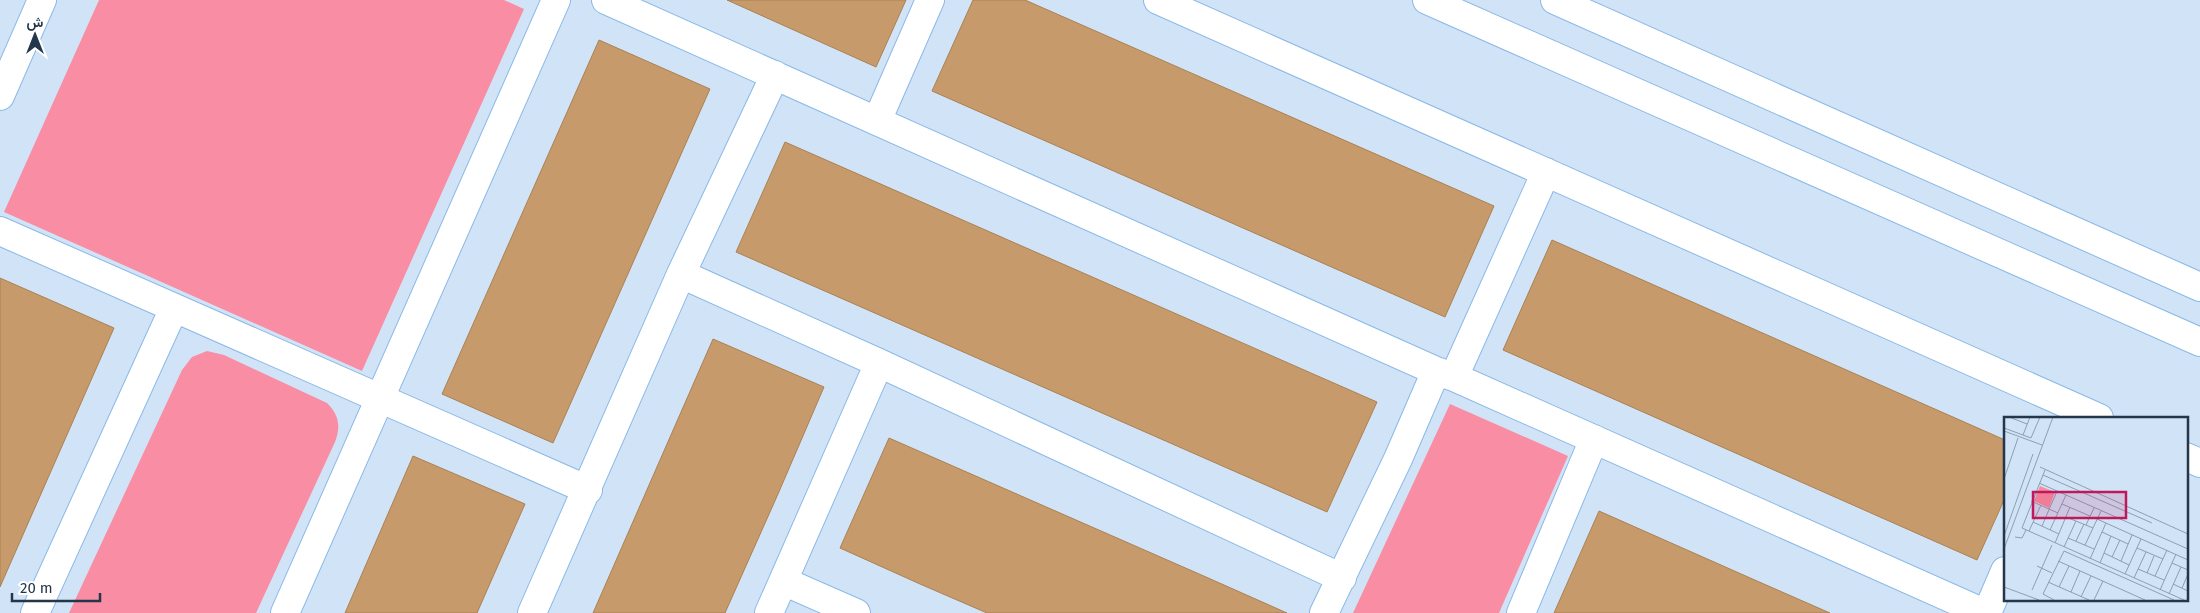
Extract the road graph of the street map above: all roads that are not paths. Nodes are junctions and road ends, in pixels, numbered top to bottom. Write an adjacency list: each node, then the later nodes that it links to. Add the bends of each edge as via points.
1 (42, 0): 9 (street)
2 (556, 0): 19 (street)
3 (606, 0): 8 (street)
4 (930, 0): 10 (street)
5 (1158, 0): 11 (street)
6 (1427, 0): 16 (street)
7 (1555, 0): 14 (street)
8 (775, 75): 10 (street); 13 (street)
9 (0, 96)
10 (877, 121): 18 (street)
11 (1546, 172): 18 (street); 20 (street)
12 (0, 231): 15 (street)
13 (681, 274): 17 (street); 25 (street)
14 (2200, 287)
15 (174, 308): 19 (street); 29 (street)
16 (2200, 342)
17 (879, 363): 27 (street); 28 (street)
18 (1445, 374): 22 (street); 27 (street)
19 (380, 398): 25 (street); 30 (street)
20 (2072, 412): 21 (street)
21 (2094, 417)
22 (1594, 439): 35 (street); 36 (street)
23 (2188, 458): 24 (street)
24 (2200, 463)
25 (588, 490): 31 (street)
26 (2004, 573): 36 (street)
27 (1342, 578): 34 (street)
28 (783, 581): 32 (street); 33 (street)
29 (35, 613)
30 (285, 613)
31 (532, 613)
32 (770, 613)
33 (856, 613)
34 (1324, 613)
35 (1521, 613)
36 (1986, 613)

